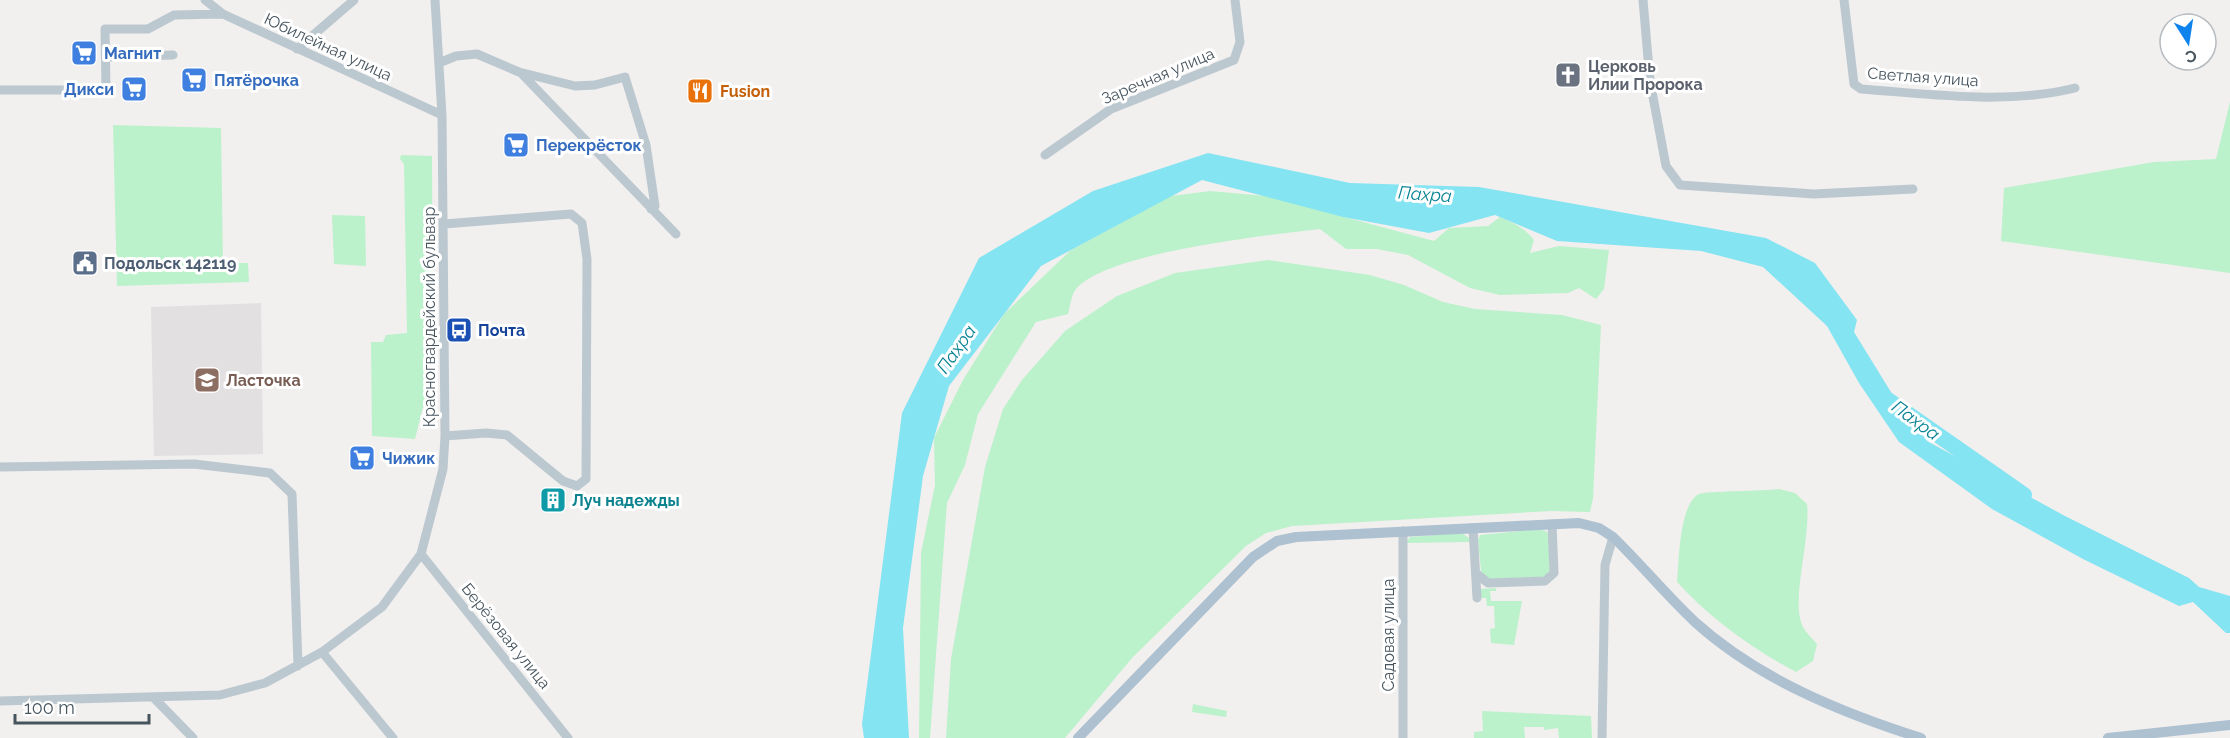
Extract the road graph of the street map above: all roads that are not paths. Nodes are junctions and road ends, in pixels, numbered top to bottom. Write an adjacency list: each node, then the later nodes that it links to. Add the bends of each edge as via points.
1 (205, 0): 7 (street, Юбилейная улица)
2 (354, 0): 8 (street)
3 (435, 0): 11 (street, Красногвардейский бульвар)
4 (1235, 0): 16 (street, Заречная улица, via 1240,42 1234,60 1111,109)
5 (1643, 0): 17 (street, via 1650,81 1666,166 1680,185 1814,194)
6 (1844, 0): 13 (street, Светлая улица, via 1854,84 1862,89 1964,97 2050,94)
7 (223, 14): 8 (street, Юбилейная улица); 10 (street, via 174,15 148,28 105,29)
8 (297, 49): 15 (street, Юбилейная улица)
9 (173, 55): 10 (street)
10 (106, 57): 14 (street, via 106,90)
11 (439, 63): 12 (street, via 477,54); 15 (street, Красногвардейский бульвар)
12 (519, 72): 18 (street); 18 (street, via 575,86 625,77 646,145 655,206)
13 (2075, 88)
14 (0, 90)
15 (442, 116): 19 (street, Красногвардейский бульвар)
16 (1045, 155)
17 (1913, 189)
18 (651, 209): 20 (street)
19 (444, 224): 21 (street, Красногвардейский бульвар); 21 (street, via 571,214 582,223 587,259 586,479 577,486 563,481 507,435)
20 (676, 234)
21 (445, 436): 27 (street, Красногвардейский бульвар, via 441,478)
22 (0, 467): 31 (street, via 194,464 270,473 292,494)
23 (1552, 524): 24 (main road); 26 (main road, via 1590,525); 28 (street, via 1554,573 1545,581 1488,583)
24 (1473, 528): 25 (main road); 28 (street)
25 (1402, 531): 38 (main road, via 1296,537 1266,546); 39 (street, Садовая улица)
26 (1612, 537): 40 (street, via 1605,565); 41 (main road, via 1696,622 1753,665 1852,716)
27 (421, 554): 30 (street, Красногвардейский бульвар, via 382,607); 37 (street, Берёзовая улица)
28 (1477, 574): 29 (street)
29 (1477, 598)
30 (322, 652): 31 (street, Красногвардейский бульвар); 36 (street)
31 (298, 666): 32 (street, Красногвардейский бульвар, via 242,691)
32 (154, 698): 33 (street, Красногвардейский бульвар); 35 (street)
33 (0, 701)
34 (2230, 725): 42 (main road)
35 (194, 738)
36 (393, 738)
37 (568, 738)
38 (1078, 738)
39 (1403, 738)
40 (1602, 738)
41 (1921, 738)
42 (2108, 738)

